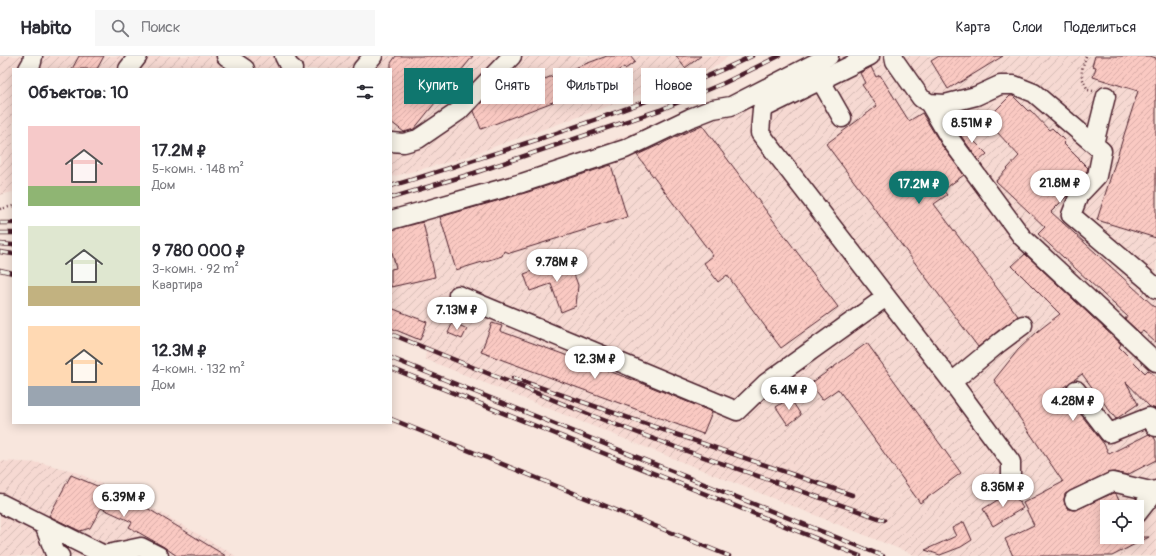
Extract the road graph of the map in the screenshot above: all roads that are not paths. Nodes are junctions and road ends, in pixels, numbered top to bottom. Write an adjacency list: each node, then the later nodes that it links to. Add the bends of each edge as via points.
1 (33, 56): 9 (street)
2 (138, 56): 10 (street)
3 (226, 56): 11 (street)
4 (373, 56): 12 (street)
5 (512, 56): 17 (street, via 459,111 418,139 404,143)
6 (829, 56): 19 (street, via 731,106 713,109 690,118 625,148 522,183)
7 (870, 56): 13 (street)
8 (894, 56): 15 (street, via 921,98)
9 (29, 68)
10 (129, 68)
11 (244, 68)
12 (363, 68)
13 (821, 81): 16 (street); 22 (street, via 762,109 760,133)
14 (1106, 96): 18 (street)
15 (929, 103): 18 (street, via 945,104 976,96 1000,85 1014,85 1034,93); 24 (street, via 950,139 1022,237)
16 (842, 118)
17 (392, 142)
18 (1094, 144): 20 (street, via 1102,151 1097,176 1079,195 1071,215)
19 (392, 220)
20 (1154, 283)
21 (458, 295): 22 (street, via 737,411 766,383)
22 (886, 297): 25 (street)
23 (1023, 325): 25 (street)
24 (1156, 362)
25 (952, 382): 28 (street, via 1012,462)
26 (1076, 390): 27 (street, via 1109,433 1149,417)
27 (1156, 427)
28 (1011, 481)
29 (1155, 491): 30 (street, via 1112,482); 32 (street)
30 (1074, 500)
31 (0, 503): 33 (street)
32 (1144, 505)
33 (44, 525): 34 (street); 35 (street, via 55,554)
34 (104, 555): 36 (street, via 141,547)
35 (60, 556)
36 (158, 556)

